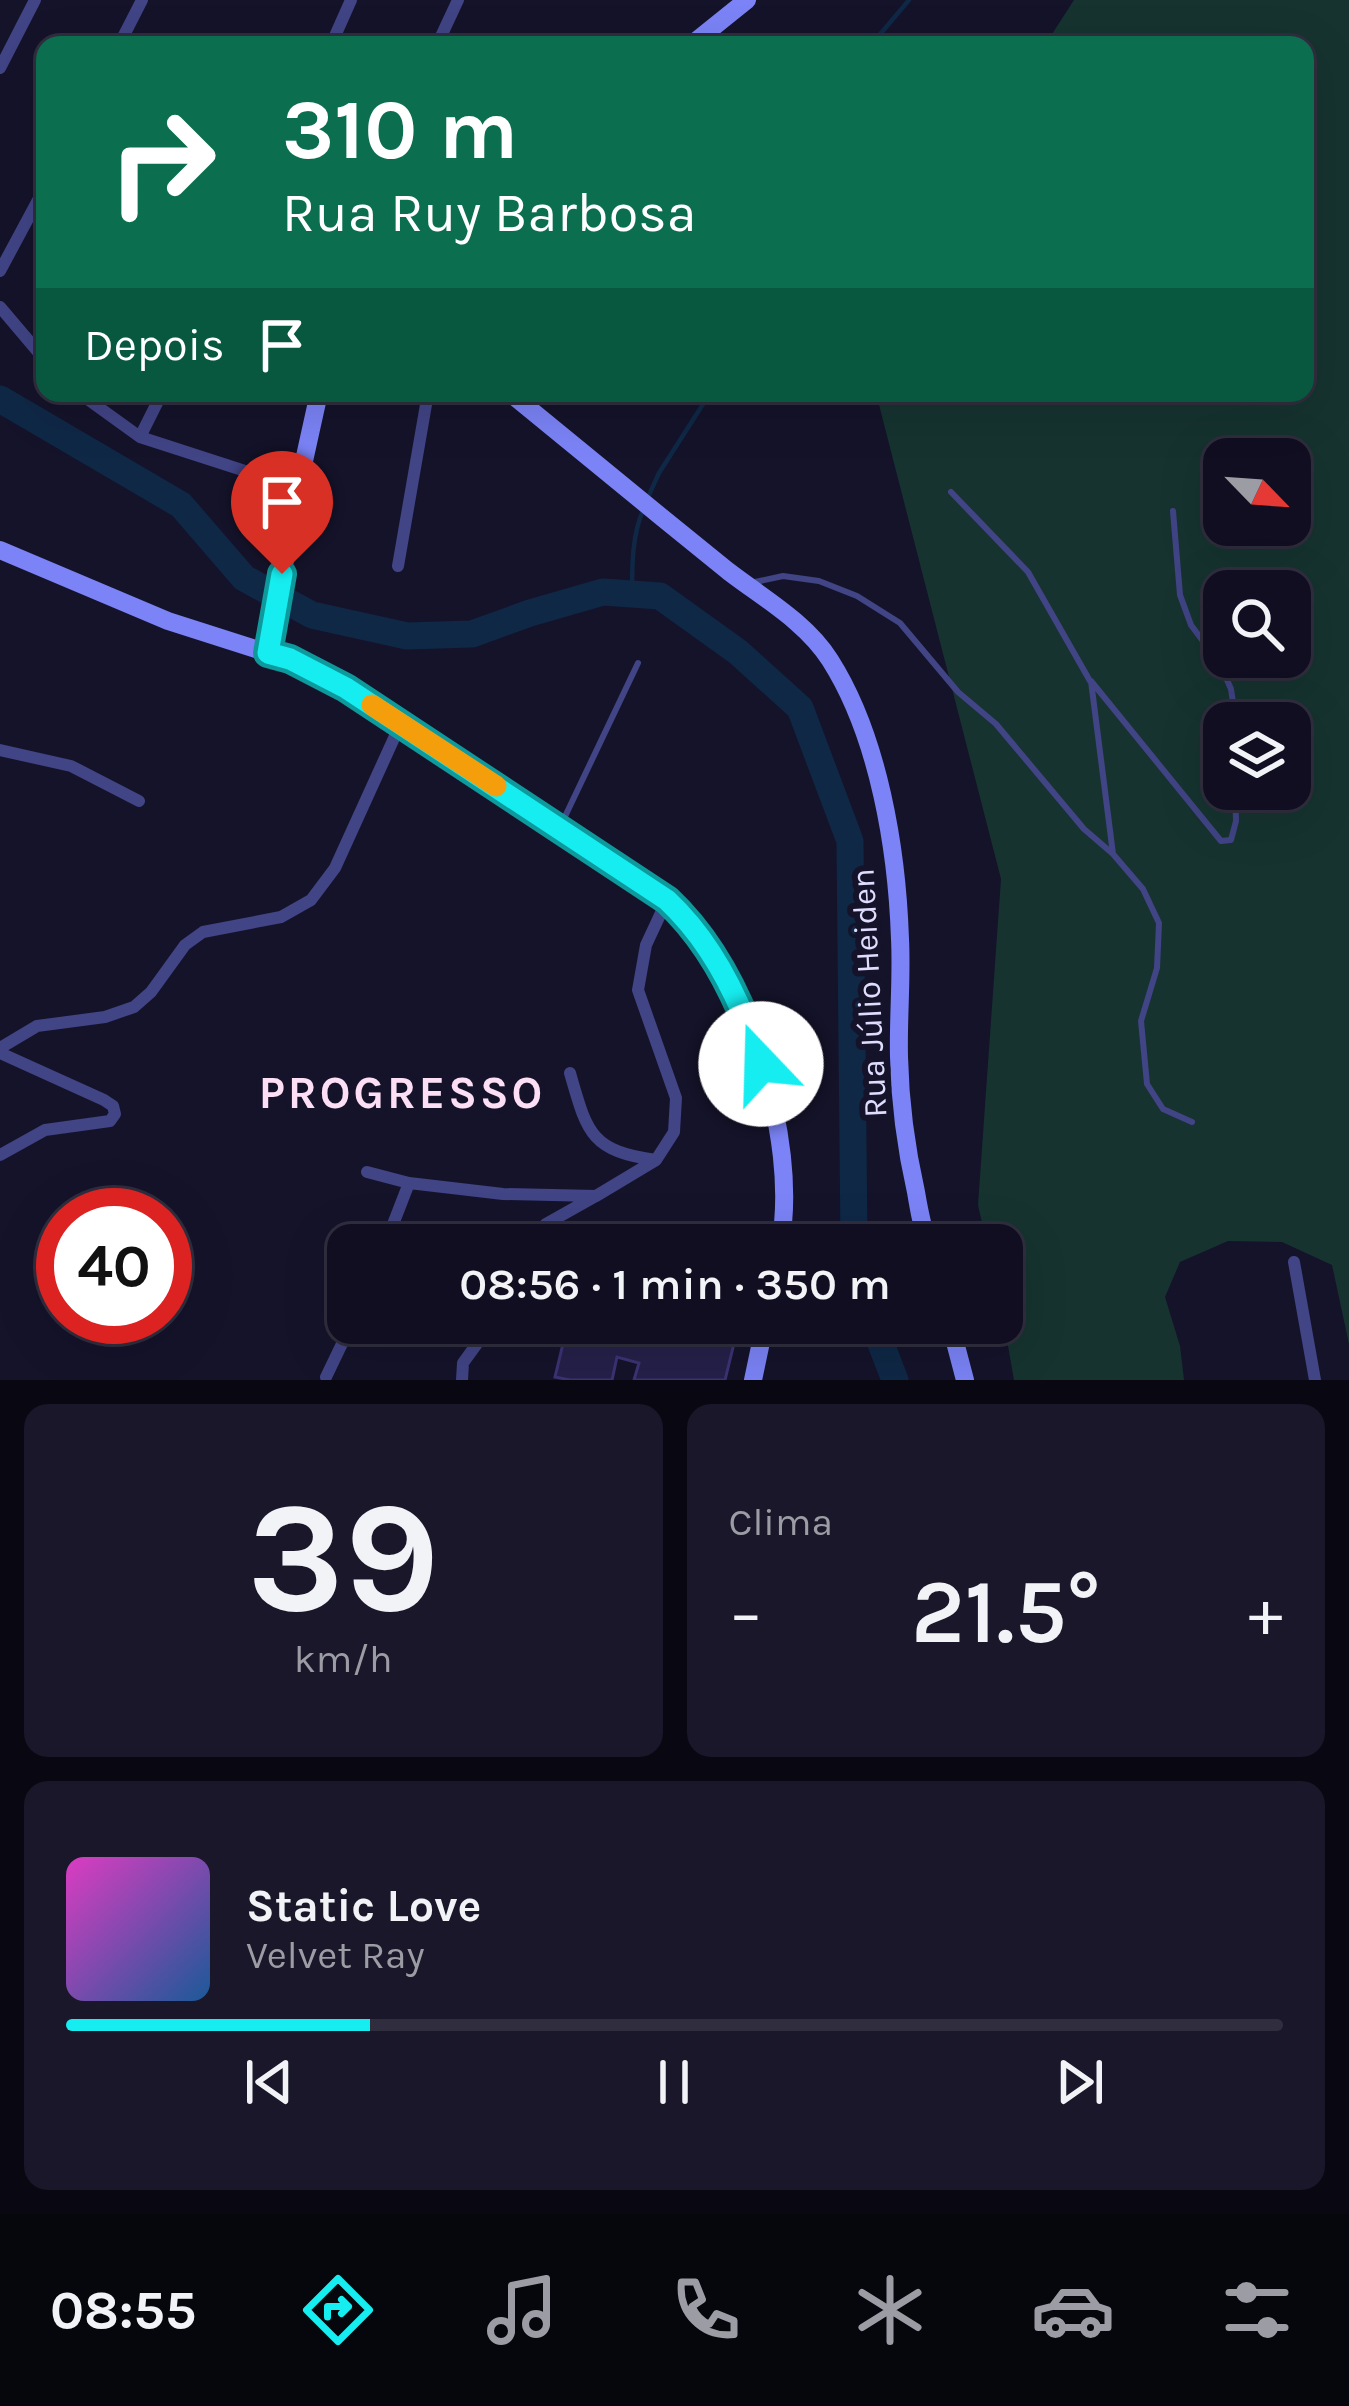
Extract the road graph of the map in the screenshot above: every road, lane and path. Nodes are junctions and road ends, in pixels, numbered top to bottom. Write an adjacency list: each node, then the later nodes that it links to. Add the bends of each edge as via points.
1 (34, 0): 10 (street)
2 (142, 0): 6 (street)
3 (351, 0): 7 (street)
4 (458, 0): 8 (street)
5 (747, 0): 9 (street)
6 (124, 36)
7 (335, 36)
8 (441, 36)
9 (703, 36)
10 (0, 68)
11 (36, 204): 12 (street)
12 (0, 272)
13 (0, 308): 14 (street)
14 (36, 350)
15 (91, 402): 20 (street)
16 (158, 402): 20 (street)
17 (317, 402): 21 (street)
18 (426, 402): 25 (street)
19 (521, 402): 26 (street, Rua Júlio Heiden)
20 (140, 437): 21 (street)
21 (298, 488): 27 (street)
22 (950, 492): 29 (lane, via 1028,572)
23 (1173, 512): 30 (lane, via 1180,595)
24 (0, 550): 27 (street, via 168,621)
25 (398, 566)
26 (745, 584): 36 (lane, via 819,580 900,623); 49 (street, Rua Júlio Heiden, via 828,656 875,769 899,911 901,1095)
27 (268, 653): 31 (street, via 346,688)
28 (638, 663): 35 (lane)
29 (1091, 682): 34 (lane, via 1221,841 1231,840); 36 (lane)
30 (1233, 702)
31 (400, 725): 35 (street); 38 (street, via 334,868 311,899 281,916 202,932 134,1007 37,1026)
32 (0, 750): 33 (street, via 71,766)
33 (139, 801)
34 (1235, 810)
35 (560, 827): 37 (street)
36 (1113, 854): 40 (lane, via 1159,923 1142,1022 1147,1084 1163,1109)
37 (667, 900): 42 (street, via 646,945 638,990 676,1098 674,1132); 48 (street, via 722,970 751,1031 771,1096)
38 (0, 1051): 41 (street, via 104,1100 115,1114 45,1130)
39 (571, 1072): 42 (street, via 584,1121 601,1143)
40 (1192, 1122)
41 (0, 1155)
42 (656, 1160): 45 (street)
43 (367, 1172): 44 (street)
44 (410, 1183): 45 (street); 46 (street)
45 (596, 1196): 47 (street)
46 (393, 1224)
47 (546, 1224)
48 (784, 1224)
49 (923, 1224)
50 (1294, 1262): 59 (street)
51 (342, 1344): 55 (street)
52 (477, 1344): 56 (street)
53 (760, 1344): 57 (street)
54 (956, 1344): 58 (street)
55 (326, 1377)
56 (462, 1380)
57 (752, 1380)
58 (965, 1380)
59 (1315, 1380)

